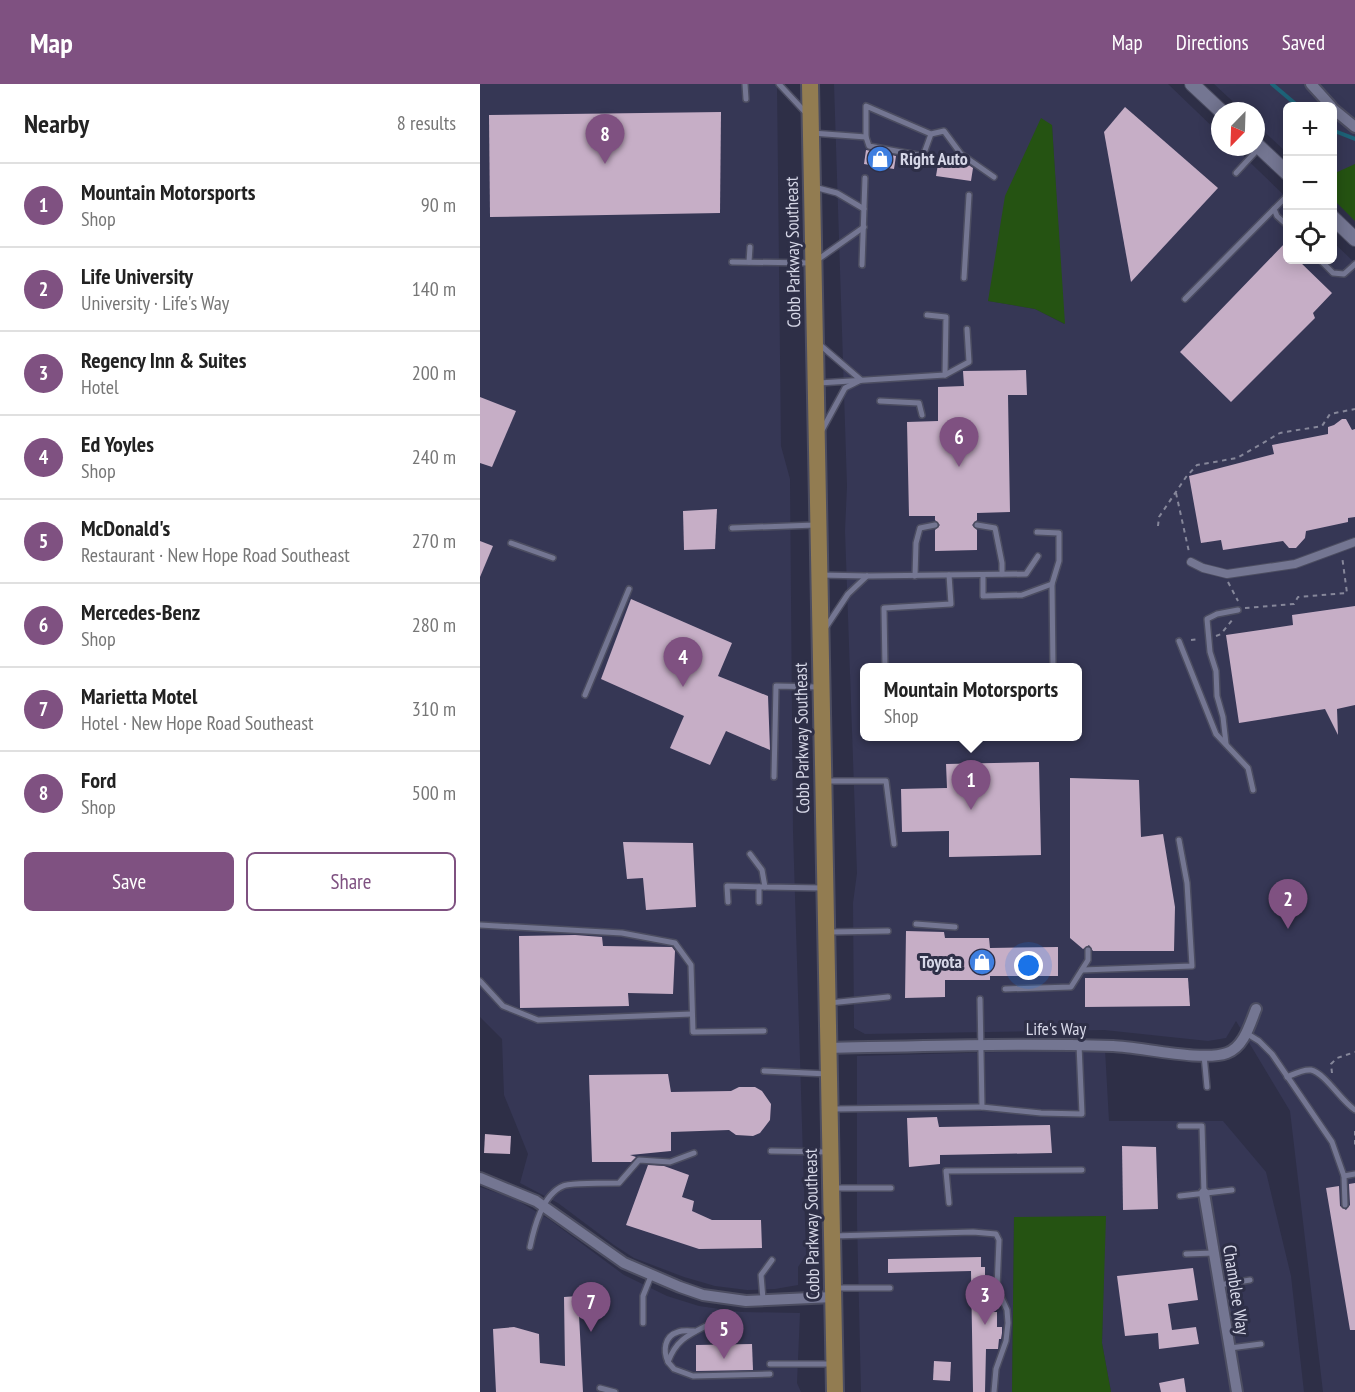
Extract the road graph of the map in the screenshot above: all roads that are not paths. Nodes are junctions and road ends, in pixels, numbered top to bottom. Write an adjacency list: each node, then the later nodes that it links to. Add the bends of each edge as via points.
1 (745, 84): 6 (lane)
2 (779, 84): 10 (lane)
3 (810, 84): 10 (main road, Cobb Parkway Southeast)
4 (1192, 84): 7 (street)
5 (1311, 84): 8 (street)
6 (746, 99)
7 (1211, 102)
8 (1327, 102)
9 (1337, 111): 11 (street)
10 (810, 125): 13 (lane); 20 (main road, Cobb Parkway Southeast)
11 (1355, 127)
12 (931, 134): 13 (lane, via 923,156 869,146); 13 (lane, via 866,106); 18 (lane, via 944,131 961,154)
13 (866, 137)
14 (1265, 153): 16 (street)
15 (1250, 156): 17 (lane)
16 (1283, 170)
17 (1236, 173)
18 (994, 177)
19 (866, 178): 23 (lane)
20 (811, 186): 23 (lane, via 837,193); 32 (main road, Cobb Parkway Southeast)
21 (969, 195): 36 (lane)
22 (1283, 199): 24 (lane)
23 (864, 209): 27 (lane)
24 (1274, 209): 25 (lane); 37 (lane)
25 (1283, 222)
26 (1337, 222): 28 (street)
27 (864, 227): 32 (lane); 35 (lane)
28 (1355, 239)
29 (750, 247): 31 (lane)
30 (732, 262): 31 (lane)
31 (749, 262): 32 (lane)
32 (813, 263): 40 (main road, Cobb Parkway Southeast)
33 (1324, 264): 34 (lane, via 1333,273 1344,274)
34 (1355, 264)
35 (862, 265)
36 (964, 278)
37 (1185, 299)
38 (927, 315): 41 (lane, via 946,317)
39 (967, 329): 41 (lane, via 969,362)
40 (814, 340): 42 (lane); 43 (main road, Cobb Parkway Southeast)
41 (945, 375): 42 (lane)
42 (861, 380): 43 (lane); 46 (lane, via 845,388)
43 (815, 383): 46 (main road, Cobb Parkway Southeast)
44 (880, 401): 45 (lane, via 919,403)
45 (922, 415)
46 (816, 441): 47 (main road, Cobb Parkway Southeast)
47 (817, 525): 50 (lane); 58 (main road, Cobb Parkway Southeast)
48 (935, 525): 62 (lane, via 920,528)
49 (977, 525): 57 (lane, via 995,528)
50 (732, 528)
51 (1037, 532): 63 (lane, via 1059,533 1059,561)
52 (1355, 542): 56 (street, via 1295,564 1227,574)
53 (511, 543): 55 (lane)
54 (1038, 556): 57 (lane, via 1026,573)
55 (553, 558)
56 (1191, 562)
57 (1002, 574): 60 (lane)
58 (819, 575): 61 (lane); 66 (main road, Cobb Parkway Southeast)
59 (950, 575): 60 (lane); 62 (lane); 68 (lane, via 951,604 884,608)
60 (983, 575): 63 (lane, via 983,596 1022,595)
61 (868, 576): 62 (lane); 66 (lane, via 848,594)
62 (915, 576)
63 (1052, 584): 69 (lane)
64 (629, 589): 71 (lane)
65 (1238, 610): 72 (lane, via 1207,619)
66 (820, 639): 70 (main road, Cobb Parkway Southeast)
67 (1179, 641): 72 (lane, via 1216,734)
68 (885, 663)
69 (1053, 663)
70 (821, 687): 73 (lane, via 776,686); 74 (main road, Cobb Parkway Southeast)
71 (585, 695)
72 (1226, 746): 75 (lane, via 1248,768)
73 (774, 777)
74 (823, 781): 77 (lane, via 885,782); 80 (main road, Cobb Parkway Southeast)
75 (1253, 790)
76 (1179, 840): 89 (lane, via 1187,883 1192,966)
77 (894, 844)
78 (750, 854): 79 (lane, via 762,870)
79 (762, 887): 80 (lane); 81 (lane, via 727,886); 82 (lane)
80 (825, 888): 87 (main road, Cobb Parkway Southeast)
81 (728, 902)
82 (759, 902)
83 (916, 924): 85 (lane)
84 (480, 926): 96 (lane, via 622,933 675,943 692,965)
85 (955, 927)
86 (888, 931): 87 (lane)
87 (826, 932): 94 (main road, Cobb Parkway Southeast)
88 (1088, 950): 89 (lane)
89 (1082, 970): 91 (lane, via 1071,987)
90 (480, 981): 96 (lane, via 503,1006 538,1020)
91 (1005, 989)
92 (888, 997): 94 (lane)
93 (980, 999): 100 (lane)
94 (827, 1003): 101 (main road, Cobb Parkway Southeast)
95 (1256, 1009): 98 (street, Life's Way)
96 (692, 1014): 97 (lane, via 693,1032)
97 (764, 1031)
98 (1246, 1033): 102 (street, Life's Way, via 1230,1052); 105 (lane, via 1266,1048)
99 (1079, 1045): 100 (street, Life's Way); 102 (street, Life's Way); 107 (lane, via 1082,1114)
100 (981, 1046): 101 (street, Life's Way); 107 (lane)
101 (829, 1048): 104 (main road, Cobb Parkway Southeast)
102 (1204, 1055): 106 (lane)
103 (764, 1071): 104 (lane)
104 (829, 1074): 108 (main road, Cobb Parkway Southeast)
105 (1287, 1077): 109 (lane, via 1309,1070 1318,1073); 116 (lane, via 1332,1142)
106 (1207, 1087)
107 (982, 1107): 108 (lane)
108 (829, 1109): 112 (main road, Cobb Parkway Southeast)
109 (1355, 1110)
110 (1180, 1126): 121 (lane, via 1202,1126)
111 (771, 1151): 112 (lane)
112 (830, 1152): 118 (main road, Cobb Parkway Southeast)
113 (694, 1153): 125 (lane, via 670,1162 639,1160 619,1183 563,1186)
114 (1082, 1170): 123 (lane, via 946,1171)
115 (1355, 1174): 116 (lane)
116 (1344, 1176): 124 (lane)
117 (480, 1178): 125 (street)
118 (831, 1188): 119 (lane); 126 (main road, Cobb Parkway Southeast)
119 (891, 1188)
120 (1232, 1190): 121 (lane)
121 (1204, 1193): 122 (lane); 128 (street, Chamblee Way)
122 (1180, 1196)
123 (949, 1203)
124 (1345, 1205)
125 (543, 1206): 127 (lane); 131 (street, via 608,1253)
126 (832, 1236): 135 (main road, Cobb Parkway Southeast); 149 (lane, via 996,1234 997,1288 1008,1316)
127 (530, 1247)
128 (1214, 1253): 129 (lane); 133 (street, Chamblee Way)
129 (1186, 1254)
130 (772, 1260): 136 (lane, via 761,1275)
131 (651, 1276): 136 (street, via 703,1295); 137 (lane, via 643,1296)
132 (1250, 1280): 133 (lane)
133 (1219, 1285): 141 (street, Chamblee Way)
134 (890, 1288): 135 (lane)
135 (833, 1293): 136 (street); 144 (main road, Cobb Parkway Southeast)
136 (763, 1301)
137 (643, 1323)
138 (708, 1325): 139 (lane)
139 (696, 1331): 142 (lane, via 684,1337); 142 (lane, via 678,1332 670,1337 664,1353)
140 (1261, 1344): 141 (lane)
141 (1229, 1348): 150 (street, Chamblee Way)
142 (668, 1362): 145 (lane, via 674,1369 693,1376)
143 (770, 1364): 144 (lane)
144 (834, 1364): 148 (main road, Cobb Parkway Southeast)
145 (770, 1374)
146 (600, 1388): 147 (lane)
147 (615, 1392)
148 (835, 1392)
149 (994, 1392)
150 (1237, 1392)

